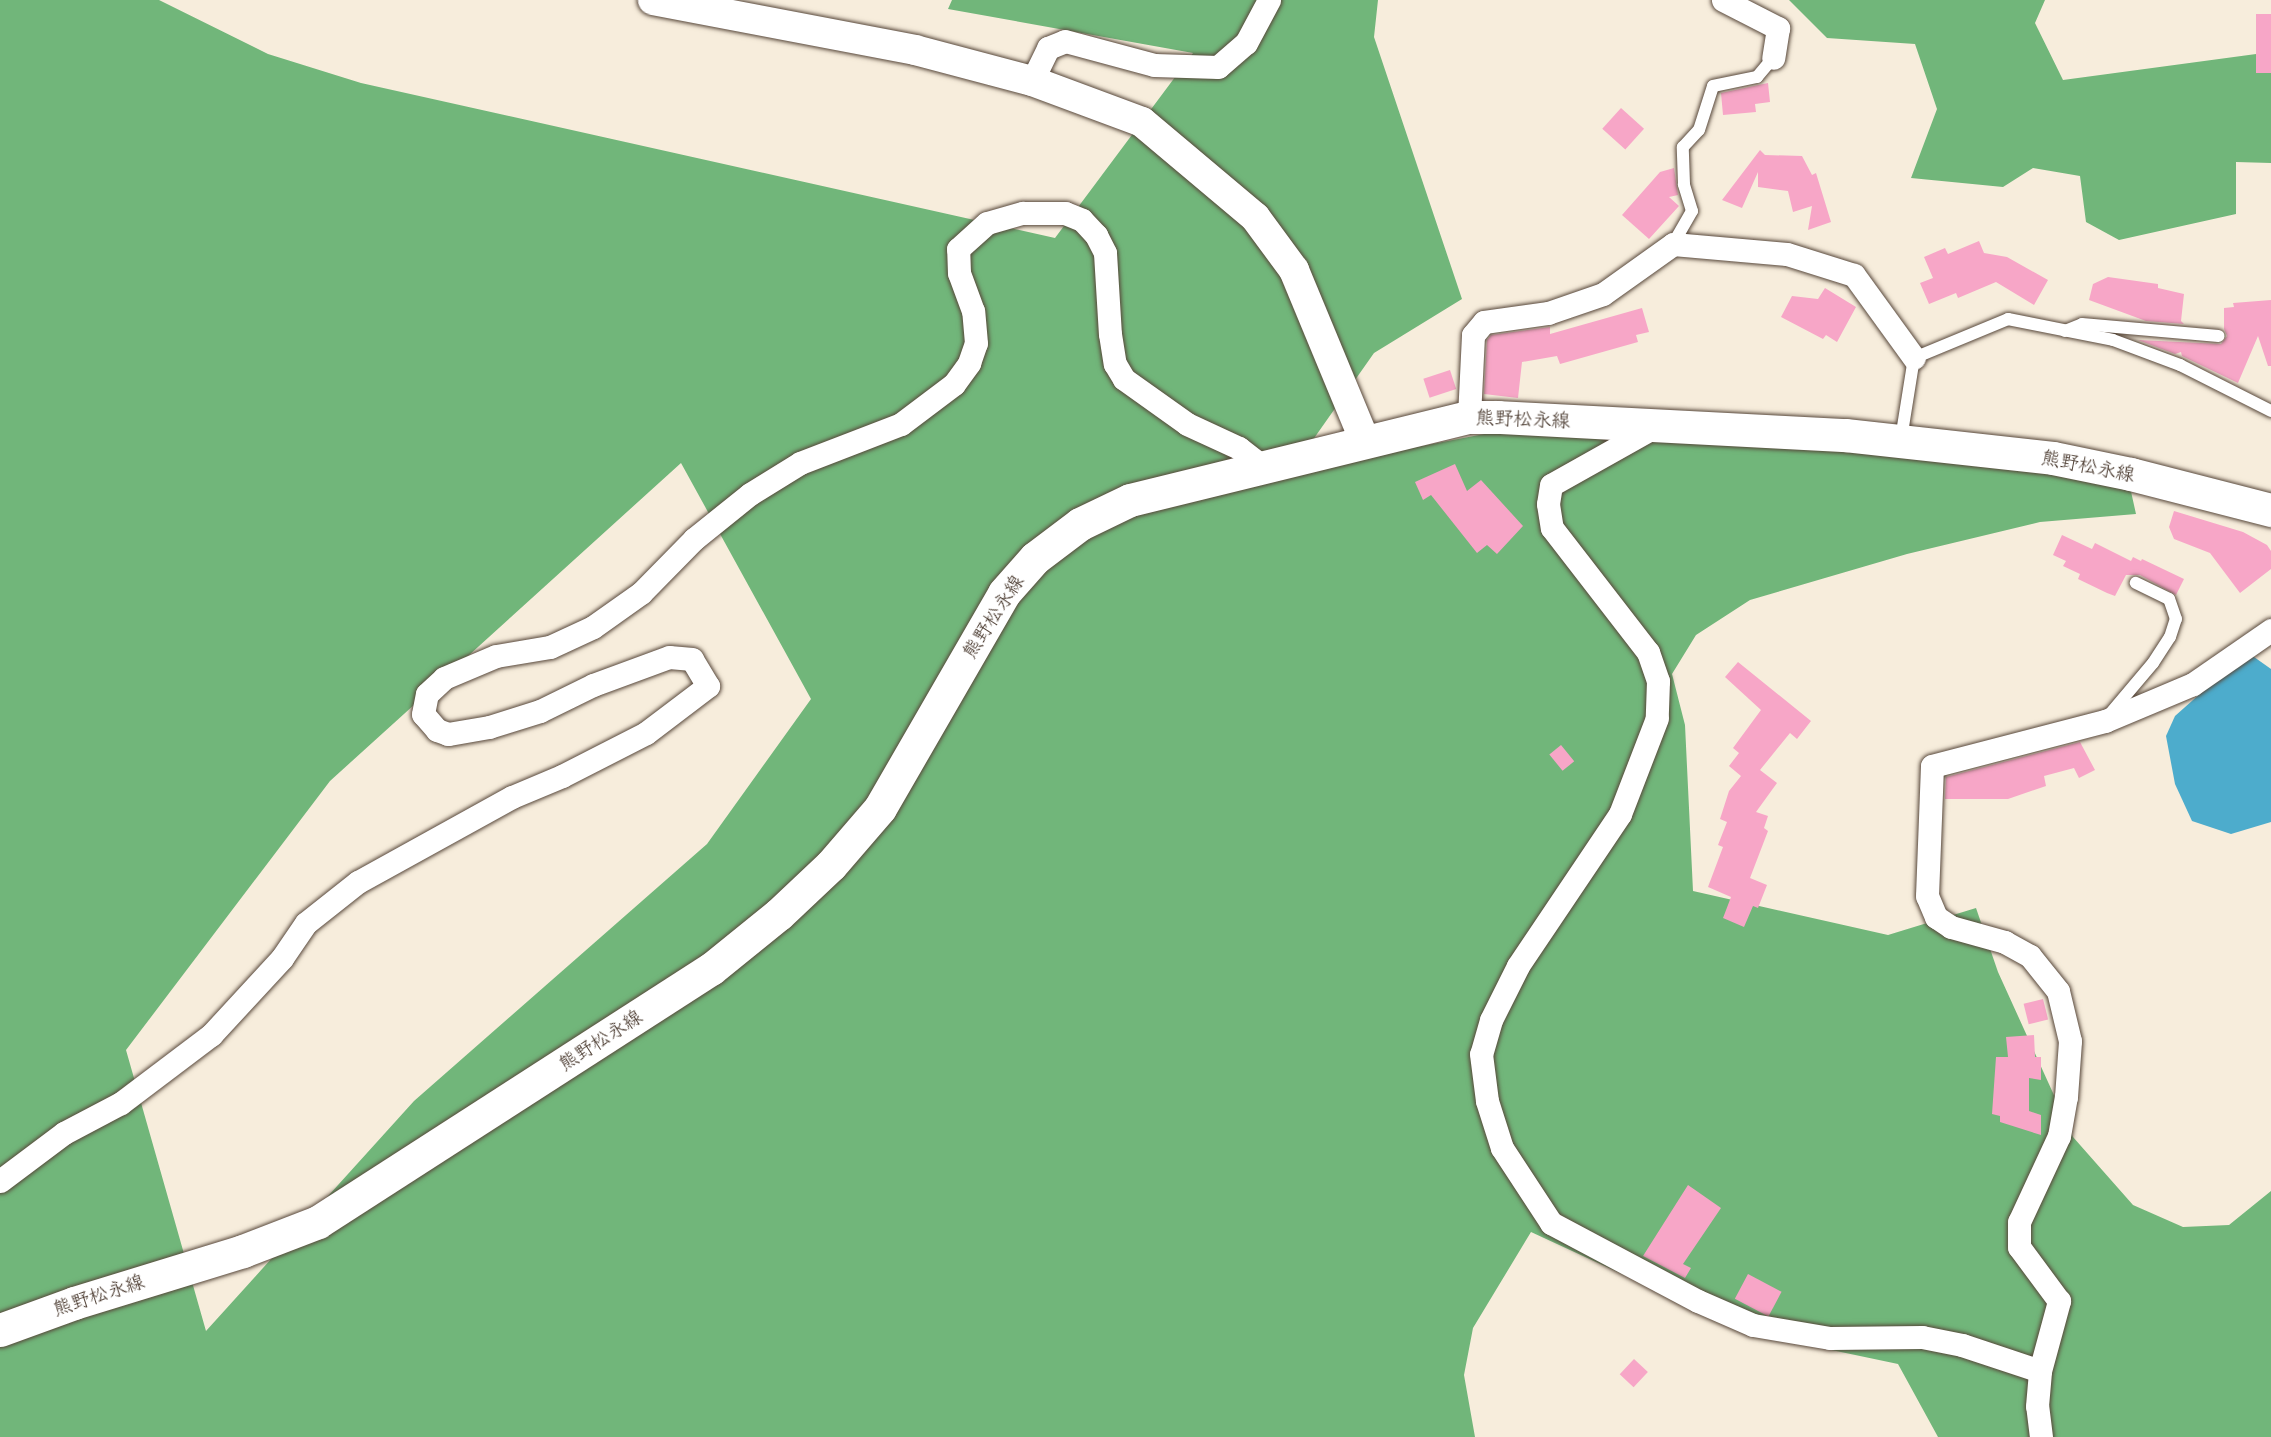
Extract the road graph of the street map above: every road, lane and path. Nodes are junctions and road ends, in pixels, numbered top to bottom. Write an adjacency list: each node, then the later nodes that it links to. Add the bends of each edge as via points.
1 (653, 0): 5 (street, via 915,50)
2 (1269, 0): 5 (street, via 1246,43 1218,67 1154,65 1065,41 1048,48)
3 (1723, 0): 4 (street, via 1778,28)
4 (1773, 58): 6 (lane, via 1757,77 1713,86 1699,130 1683,147 1684,184 1692,211)
5 (1031, 81): 13 (street, via 1142,122 1255,216 1294,270)
6 (1673, 244): 9 (street, via 1787,254 1854,275); 11 (street, via 1603,294 1548,313 1483,322 1473,335)
7 (2064, 331): 8 (lane, via 2082,324); 9 (lane, via 2008,319); 10 (lane, via 2113,340 2180,365)
8 (2218, 336)
9 (1914, 358): 14 (lane)
10 (2271, 411)
11 (1469, 417): 12 (main road, 熊野松永線); 13 (main road, 熊野松永線)
12 (1656, 426): 14 (main road, 熊野松永線); 22 (street, via 1551,485 1552,528 1648,652 1658,681 1657,718 1620,814 1518,966 1491,1020 1481,1054 1487,1101 1502,1148 1551,1223 1753,1325 1830,1338 1922,1336)
13 (1365, 441): 15 (main road, 熊野松永線)
14 (1901, 441): 16 (main road, 熊野松永線, via 2053,458)
15 (1262, 466): 20 (street, via 1239,448 1187,424 1124,379 1115,364 1110,334 1105,253 1082,220 1065,213 1023,213 987,223 958,249 959,273 974,311 976,343 954,384 901,424 800,463 750,494 694,539 641,593 593,627 550,647 496,656 444,678 427,694 423,714 447,734 489,727 669,657 692,659 708,686 646,733 512,797 358,882 306,923 282,958 211,1035 121,1103 64,1133); 21 (main road, 熊野松永線, via 1130,500 1080,524 1035,558 1004,593 880,808 779,914 701,976 318,1222 243,1251)
16 (2271, 510)
17 (2136, 583): 19 (lane, via 2169,599 2176,619 2154,663)
18 (2271, 630): 19 (street, via 2193,684)
19 (2105, 721): 22 (street, via 1932,766 1927,896 1936,917 1951,928 2005,942 2030,956 2058,990 2070,1041 2059,1136 2019,1222 2019,1247 2059,1301)
20 (0, 1181)
21 (0, 1329)
22 (2040, 1371): 23 (street, via 2037,1406)
23 (2041, 1437)

